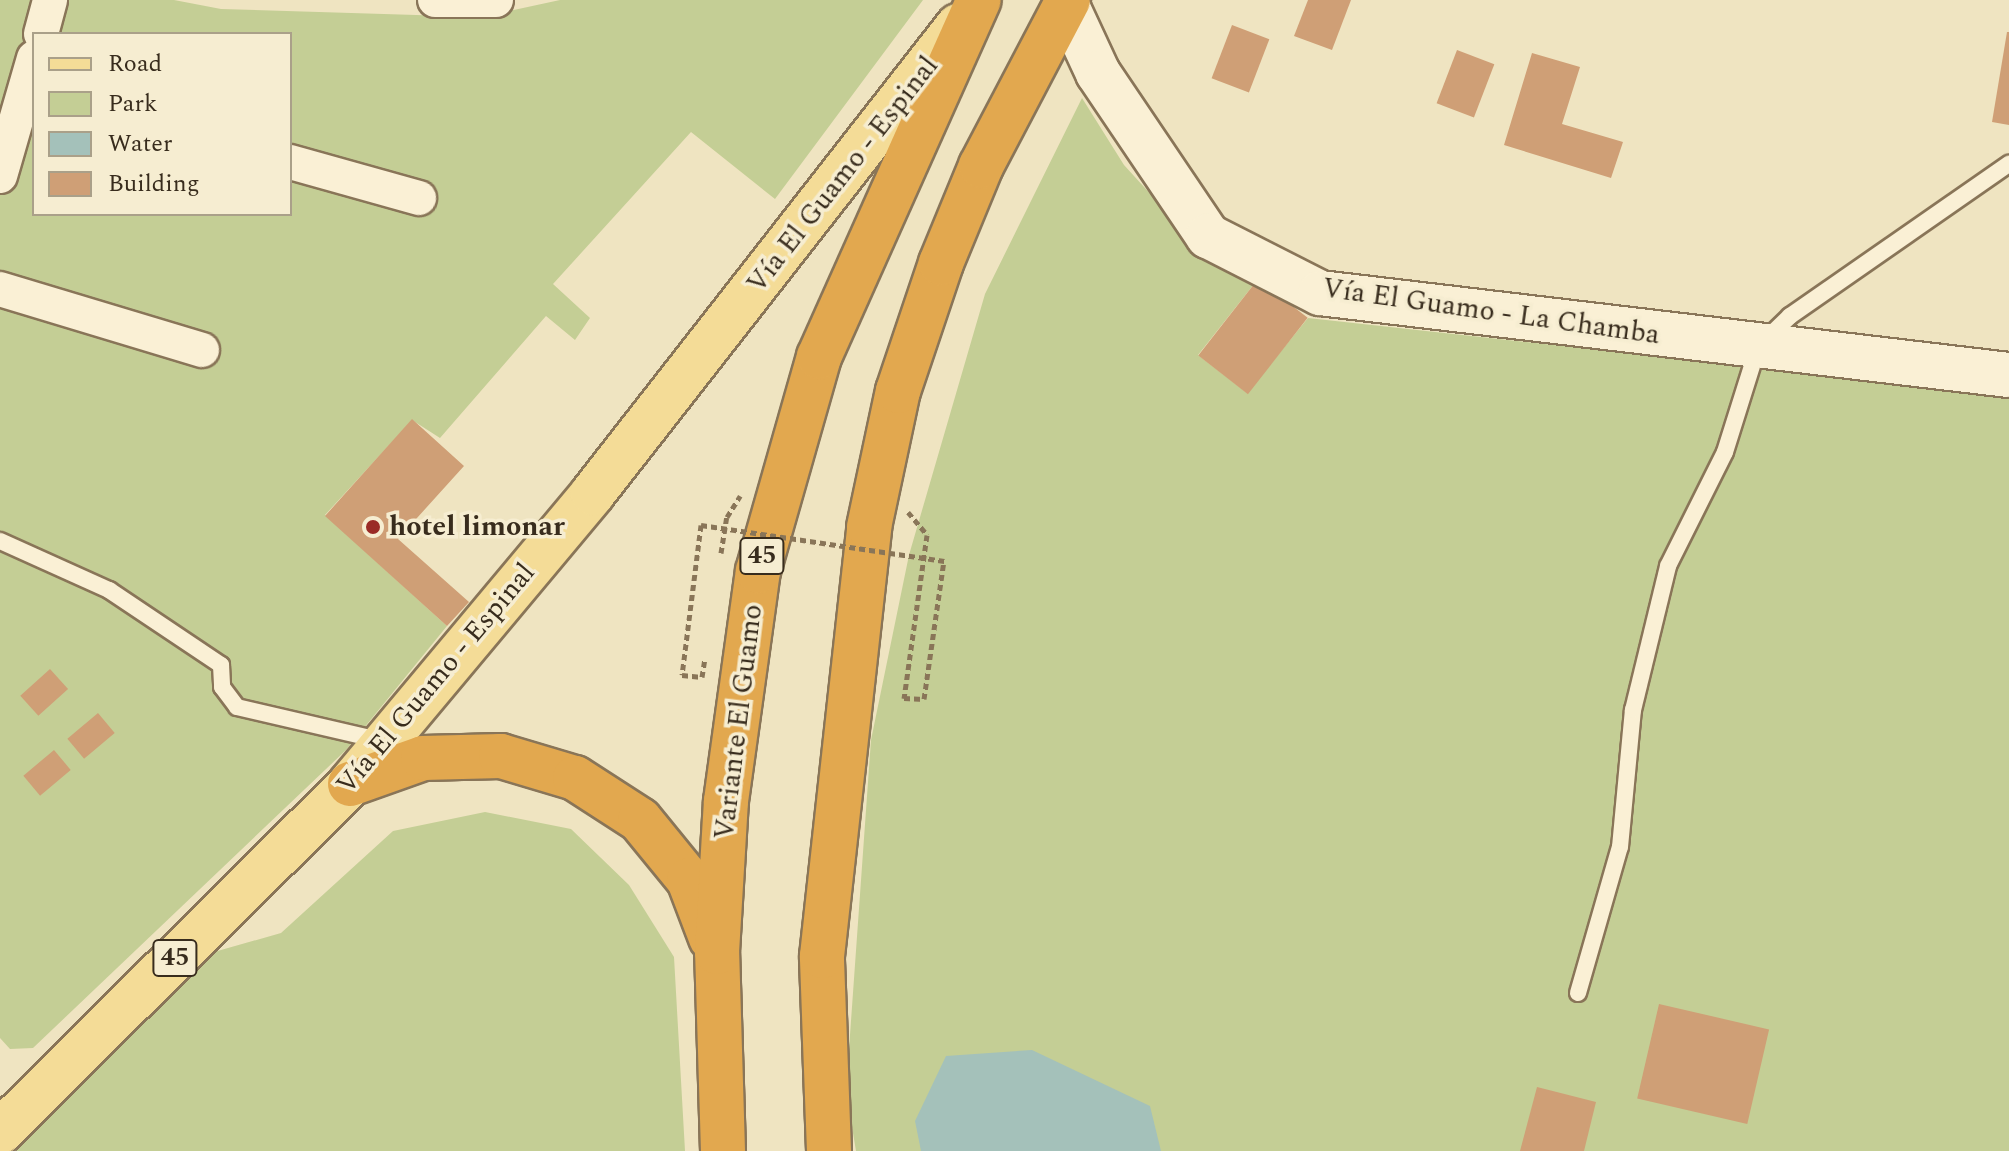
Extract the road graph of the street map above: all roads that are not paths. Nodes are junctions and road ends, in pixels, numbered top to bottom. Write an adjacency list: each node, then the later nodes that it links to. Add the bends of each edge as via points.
1 (50, 0): 6 (street)
2 (435, 0): 3 (street)
3 (496, 0)
4 (979, 0): 17 (main road, Vía El Guamo - Espinal / 45, via 772,270); 19 (highway, Variante El Guamo / 45, via 819,357 781,479 739,685)
5 (1067, 2): 13 (street, Vía El Guamo - La Chamba, via 1098,73 1208,236 1320,293); 23 (highway, via 981,166 941,263 898,391 877,492 840,742 822,956)
6 (42, 32)
7 (23, 80): 10 (street)
8 (292, 163): 11 (street)
9 (2009, 164): 13 (lane, via 1790,316)
10 (0, 176)
11 (419, 198)
12 (0, 289): 14 (street)
13 (1758, 347): 15 (street, Vía El Guamo - La Chamba); 20 (lane, via 1725,452 1668,566 1633,710 1620,847)
14 (202, 350)
15 (2009, 375)
16 (0, 541): 17 (lane, via 109,590 221,665 222,687 237,707)
17 (384, 741): 18 (main road, Vía El Guamo - Espinal / 45)
18 (350, 784): 19 (highway, via 423,758 501,756 575,778 640,820 689,880); 21 (main road, Vía El Guamo - Espinal / 45)
19 (717, 952): 22 (highway, Variante El Guamo / 45)
20 (1578, 993)
21 (0, 1132)
22 (723, 1151)
23 (829, 1151)

